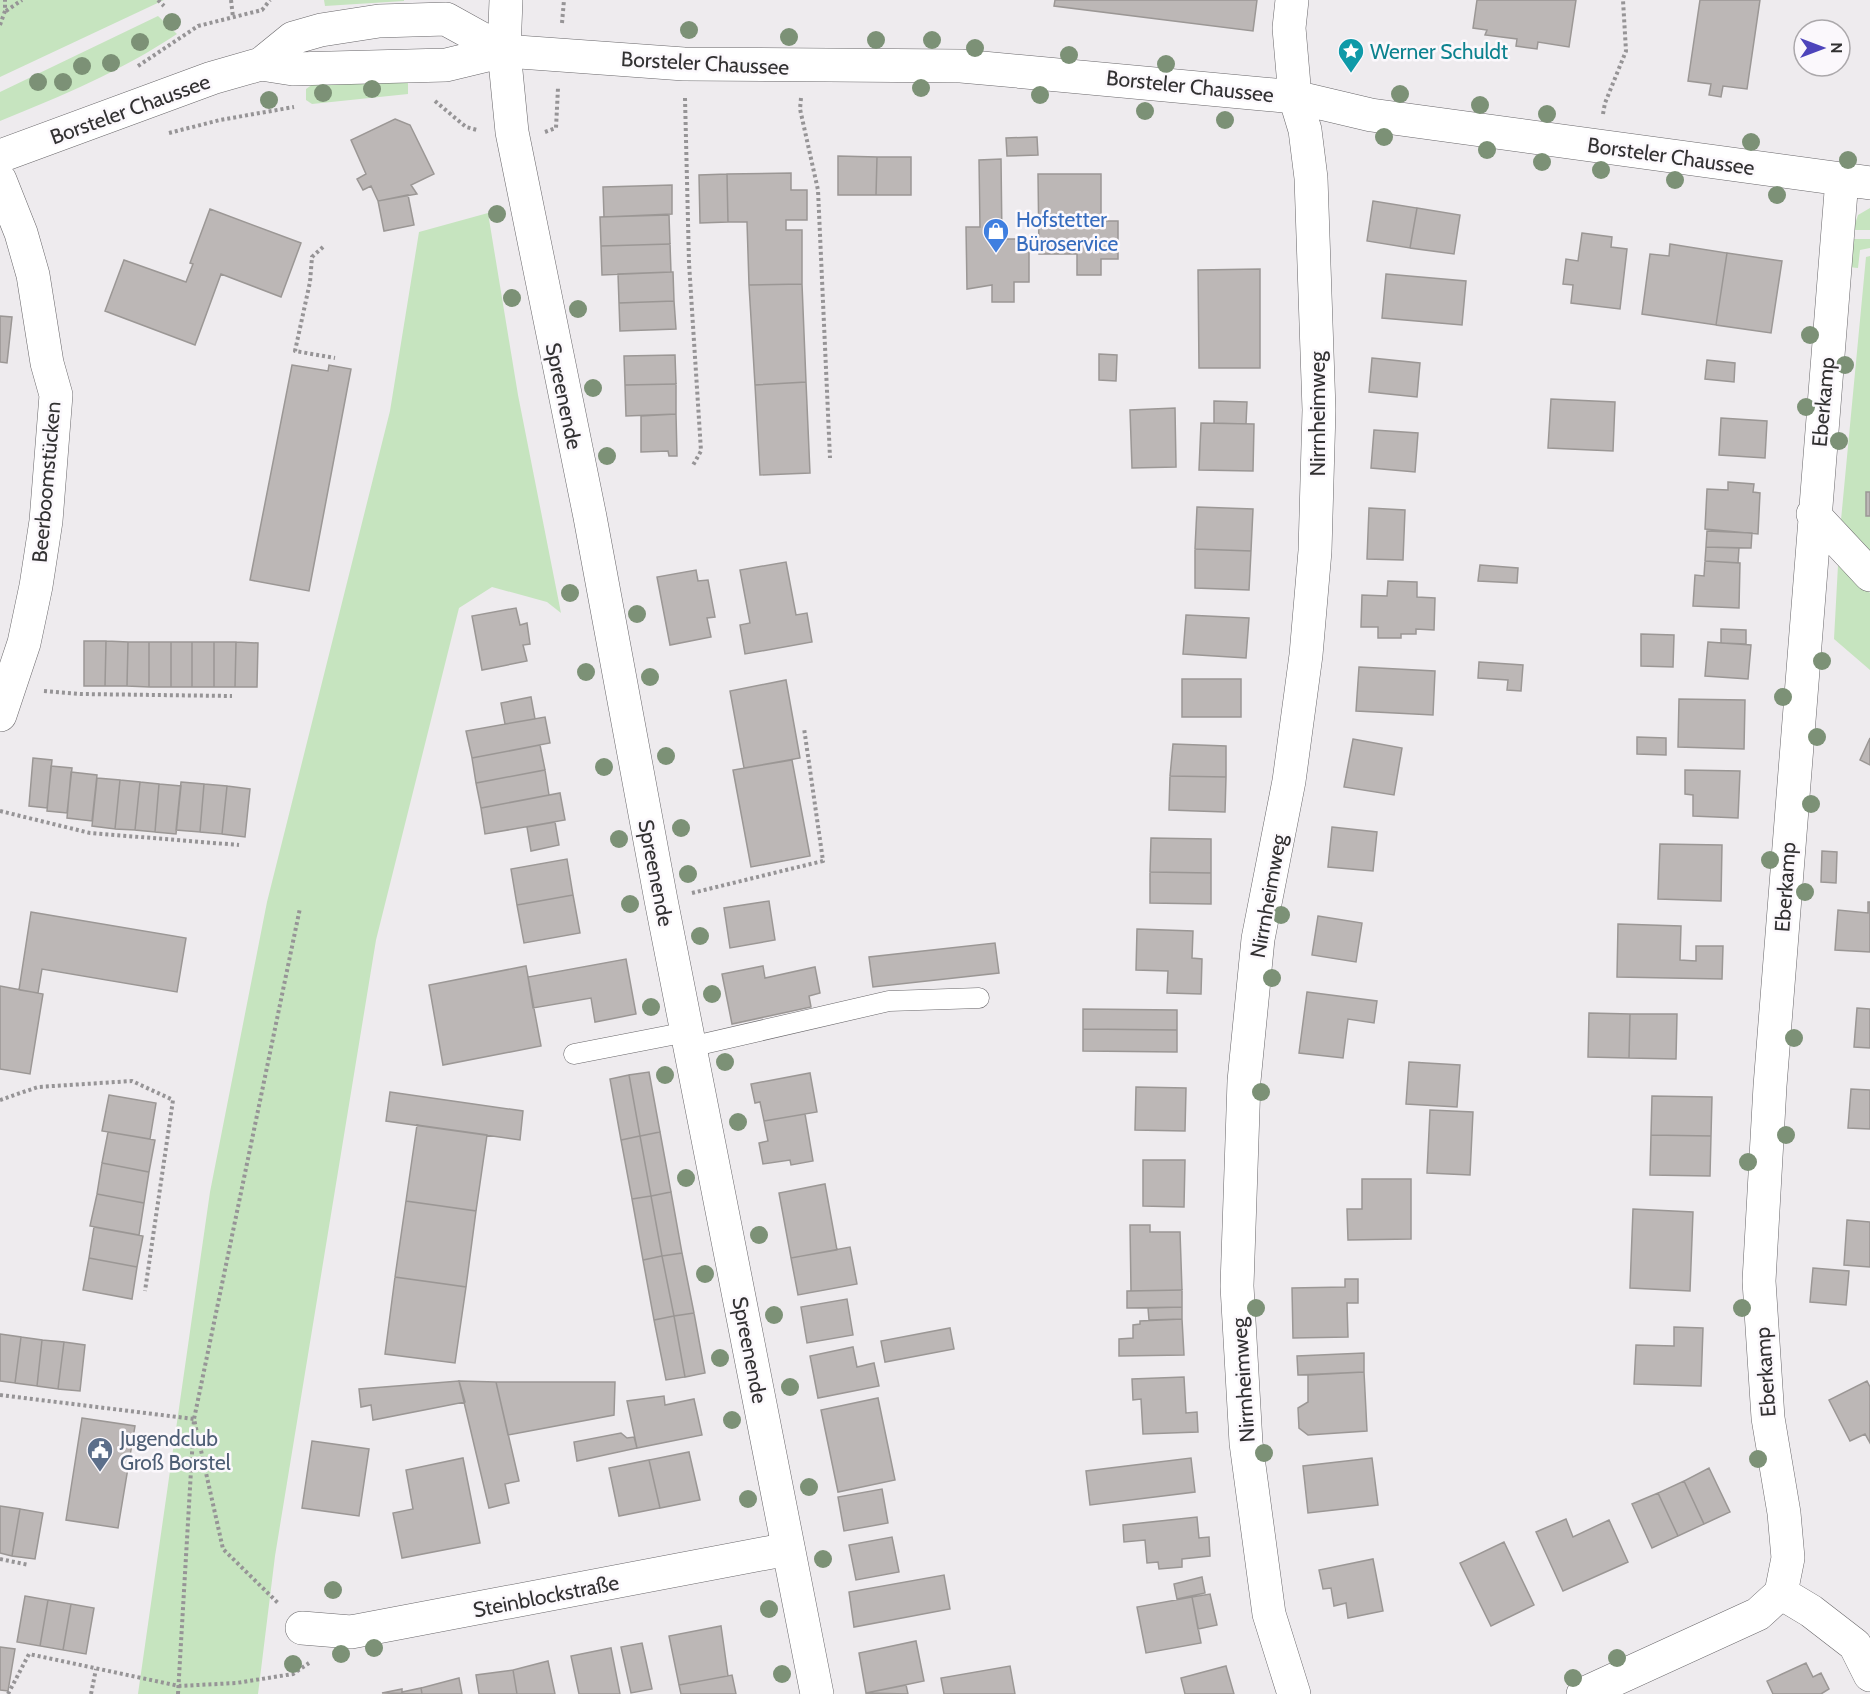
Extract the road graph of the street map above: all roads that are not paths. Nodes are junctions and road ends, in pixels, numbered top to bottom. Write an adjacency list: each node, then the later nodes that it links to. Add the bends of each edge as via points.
1 (506, 0): 3 (street, Spreenende)
2 (1292, 0): 5 (street, Nirrnheimweg, via 1289,28)
3 (504, 51): 4 (street, Borsteler Chaussee, via 446,65 293,69); 4 (street, Borsteler Chaussee, via 446,19 379,21 293,38); 5 (street, Borsteler Chaussee, via 684,64 961,66); 13 (street, Spreenende, via 512,132 590,517)
4 (261, 64): 6 (street, Borsteler Chaussee, via 212,78)
5 (1294, 97): 8 (street, Borsteler Chaussee, via 1371,115); 20 (street, Nirrnheimweg, via 1305,130 1311,178 1319,410 1315,551 1289,781 1258,939 1244,1081 1237,1286 1246,1443 1269,1614)
6 (0, 156)
7 (0, 180): 11 (street, Beerboomstücken, via 33,275 56,395 46,521 36,586 24,643)
8 (1856, 181): 9 (street, Eberkamp)
9 (1813, 514): 10 (street); 16 (street, Eberkamp, via 1759,1281 1768,1418 1788,1558)
10 (1870, 575)
11 (5, 701)
12 (979, 998): 13 (lane, via 889,1001)
13 (688, 1040): 14 (lane); 15 (street, Spreenende)
14 (574, 1054)
15 (788, 1549): 17 (street, Steinblockstraße, via 351,1632); 19 (street, Spreenende)
16 (1781, 1593): 18 (street, via 1855,1645); 21 (street, via 1758,1614)
17 (302, 1628)
18 (1870, 1675)
19 (817, 1694)
20 (1294, 1694)
21 (1583, 1694)

